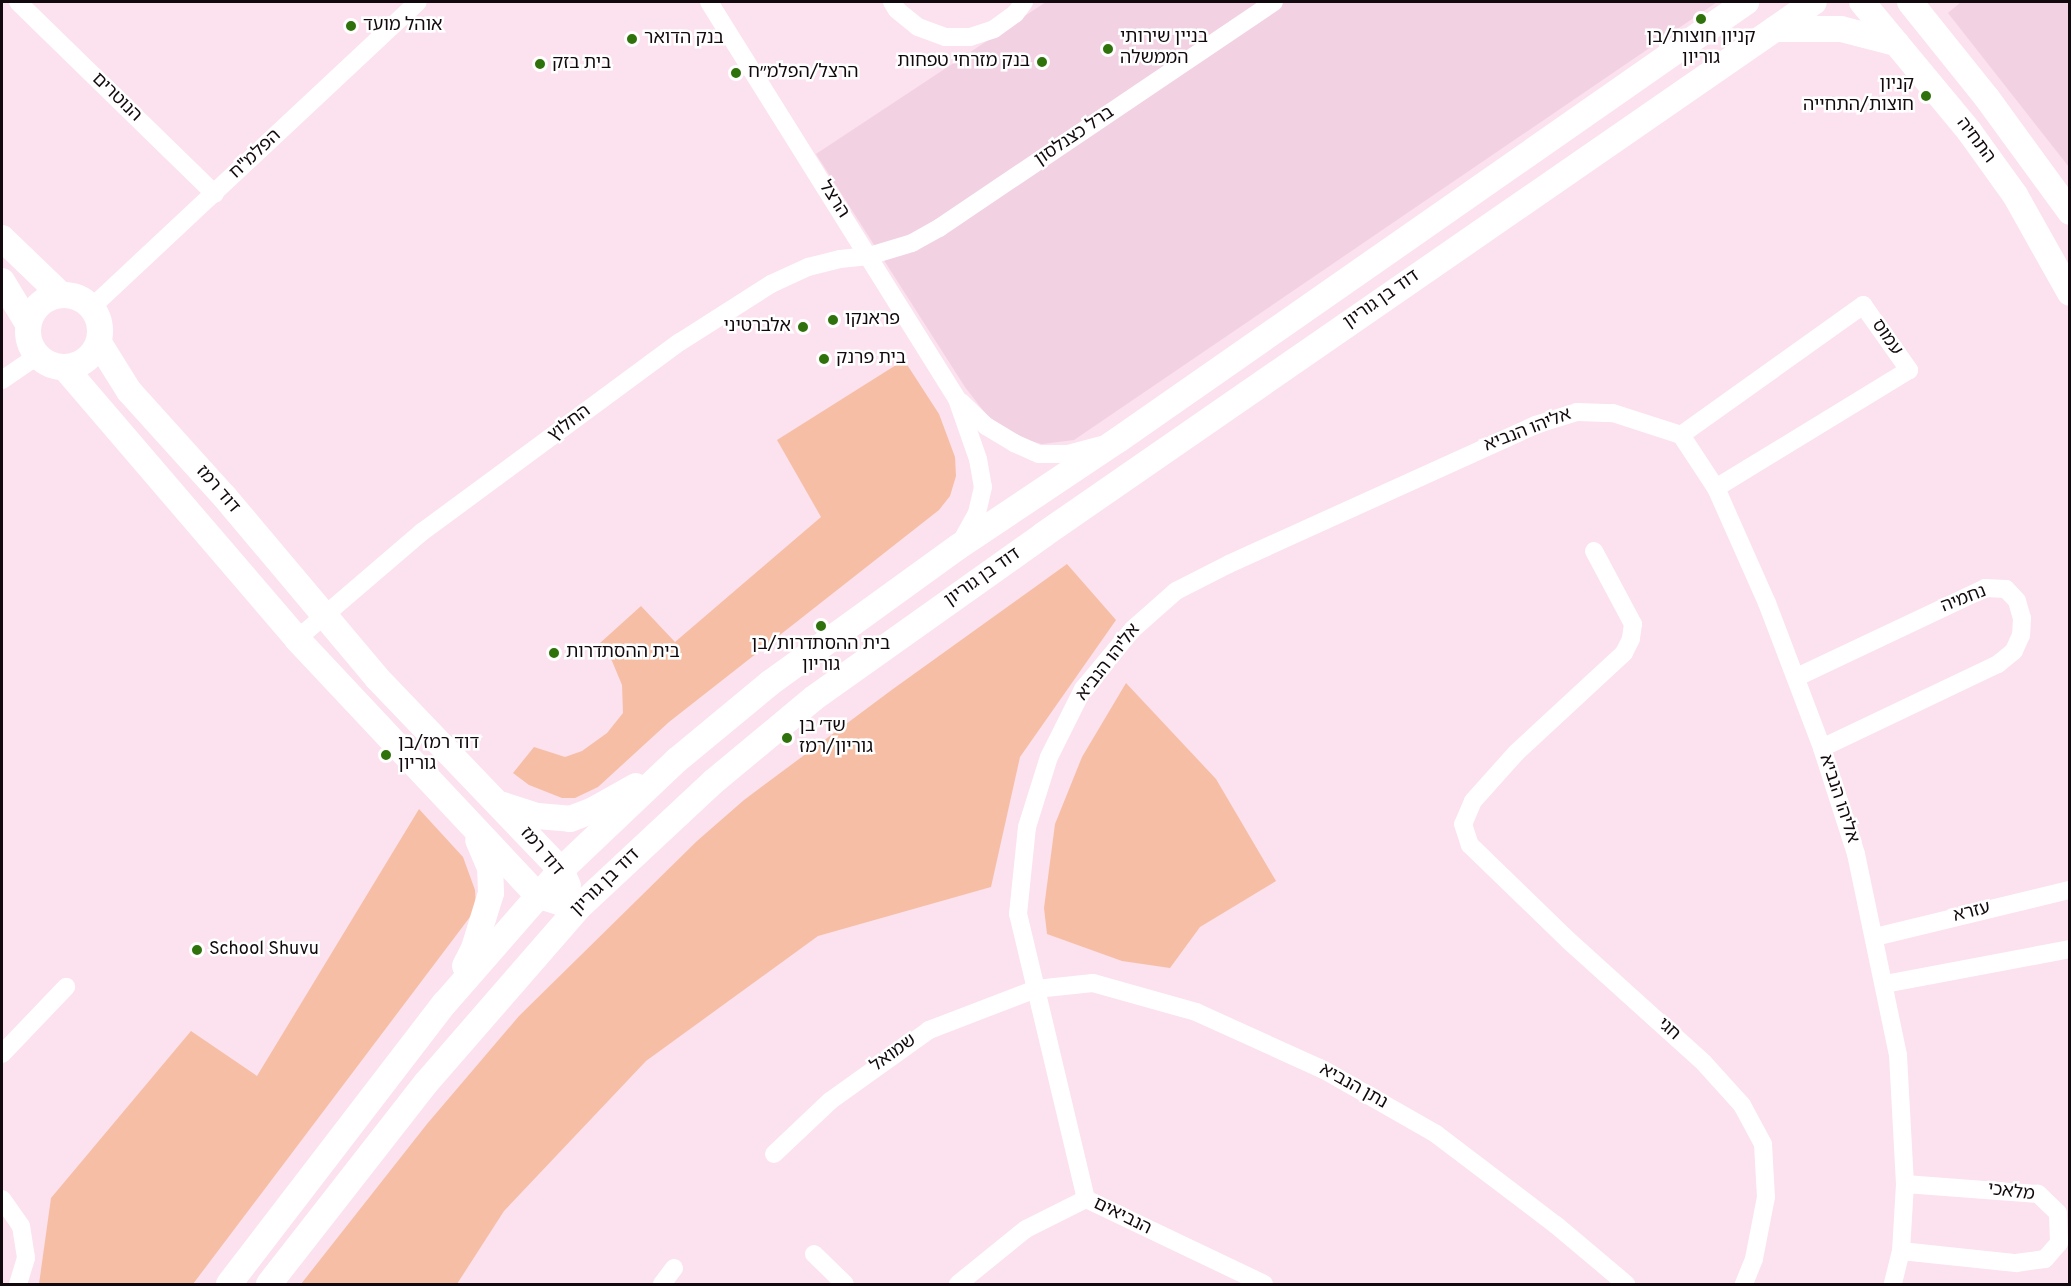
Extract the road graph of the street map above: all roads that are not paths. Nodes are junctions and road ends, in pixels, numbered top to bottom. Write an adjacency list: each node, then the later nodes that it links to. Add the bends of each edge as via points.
1 (18, 2): 13 (street, הנוטרים)
2 (418, 2): 13 (street, הפלמ"ח)
3 (709, 2): 16 (street, הרצל)
4 (892, 2): 5 (street, via 918,27 945,37 970,37 994,29 1015,14)
5 (1023, 2)
6 (1274, 2): 16 (street, ברל כצנלסון, via 939,228 912,243)
7 (1745, 2): 28 (main road, דוד בן גוריון)
8 (1814, 2): 11 (main road, דוד בן גוריון)
9 (1862, 2): 12 (main road, התחיה)
10 (1914, 4): 14 (main road, התחיה)
11 (1775, 29): 12 (main road, via 1841,29); 42 (main road, דוד בן גוריון, via 814,698 713,782)
12 (1896, 43): 18 (main road, התחיה, via 1969,131 2015,195)
13 (215, 194): 20 (street, הפלמ"ח)
14 (2070, 212)
15 (2, 238): 19 (main road)
16 (868, 256): 26 (street, הרצל); 32 (street, החלוץ, via 840,259 799,271 771,284 680,342 423,532)
17 (2, 281): 21 (main road)
18 (2070, 293)
19 (61, 295): 20 (main road, via 72,295); 21 (main road, via 40,304)
20 (92, 307): 22 (main road, via 100,324)
21 (28, 324): 23 (main road, via 28,336)
22 (99, 343): 24 (main road, via 86,360); 32 (main road, דוד רמז, via 129,391)
23 (37, 356): 24 (main road, via 45,363); 25 (street)
24 (65, 368): 33 (main road, דוד רמז)
25 (2, 380)
26 (957, 399): 28 (street, הרצל, via 986,426 1039,454 1068,454); 30 (street, הרצל, via 983,486 977,513)
27 (1681, 435): 29 (street, אליהו הנביא); 29 (street, עמוס, via 1863,305 1909,370); 47 (street, אליהו הנביא, via 1613,413 1577,412 1534,425 1176,591 1132,629 1083,689 1049,757 1027,827 1018,914)
28 (1118, 440): 30 (main road, דוד בן גוריון)
29 (1716, 488): 34 (street, אליהו הנביא)
30 (958, 547): 36 (main road, דוד בן גוריון, via 770,683)
31 (1594, 551): 65 (street, חגי, via 1633,624 1631,639 1624,653 1516,753 1473,801 1463,824 1470,845 1704,1063 1742,1105 1763,1144 1767,1197 1754,1259)
32 (325, 616): 33 (street, החלוץ); 37 (main road, דוד רמז, via 442,748)
33 (297, 639): 38 (main road, דוד רמז)
34 (1797, 677): 35 (street, אליהו הנביא); 35 (street, נחמיה, via 1985,588 2006,589 2017,601 2022,618 2020,635 2014,651 1998,664)
35 (1822, 748): 43 (street, אליהו הנביא, via 1856,854)
36 (677, 760): 37 (main road, via 623,794 570,819 538,816); 39 (main road, דוד בן גוריון)
37 (499, 804): 39 (main road, דוד רמז)
38 (466, 819): 41 (main road, דוד רמז); 48 (main road, via 484,849 491,893 474,948)
39 (561, 870): 41 (main road, דוד בן גוריון); 42 (main road, דוד רמז)
40 (2070, 890): 43 (street, עזרא)
41 (537, 895): 42 (main road, דוד רמז); 48 (main road, דוד בן גוריון)
42 (578, 909): 59 (main road, דוד בן גוריון, via 426,1083)
43 (1875, 937): 45 (street, אליהו הנביא)
44 (2070, 949): 45 (street)
45 (1885, 984): 51 (street, אליהו הנביא, via 1898,1055)
46 (66, 987): 49 (street)
47 (1036, 989): 50 (street, שמואל, via 929,1030 830,1101); 53 (street, אליהו הנביא); 64 (street, נתן הנביא, via 1093,983 1196,1012 1324,1070 1436,1134)
48 (445, 1003): 58 (main road, דוד בן גוריון)
49 (2, 1054)
50 (774, 1154)
51 (1905, 1184): 54 (street, אליהו הנביא); 54 (street, מלאכי, via 2038,1194 2058,1213 2059,1243 2045,1259 2016,1263)
52 (2, 1199): 57 (street, via 21,1226 26,1258)
53 (1086, 1199): 62 (street, הנביאים, via 1026,1229); 63 (street, הנביאים)
54 (1901, 1251): 66 (street, אליהו הנביא)
55 (814, 1254): 61 (street)
56 (674, 1268): 60 (street)
57 (18, 1284)
58 (229, 1284)
59 (269, 1284)
60 (662, 1284)
61 (845, 1284)
62 (958, 1284)
63 (1264, 1284)
64 (1626, 1284)
65 (1744, 1284)
66 (1893, 1284)

